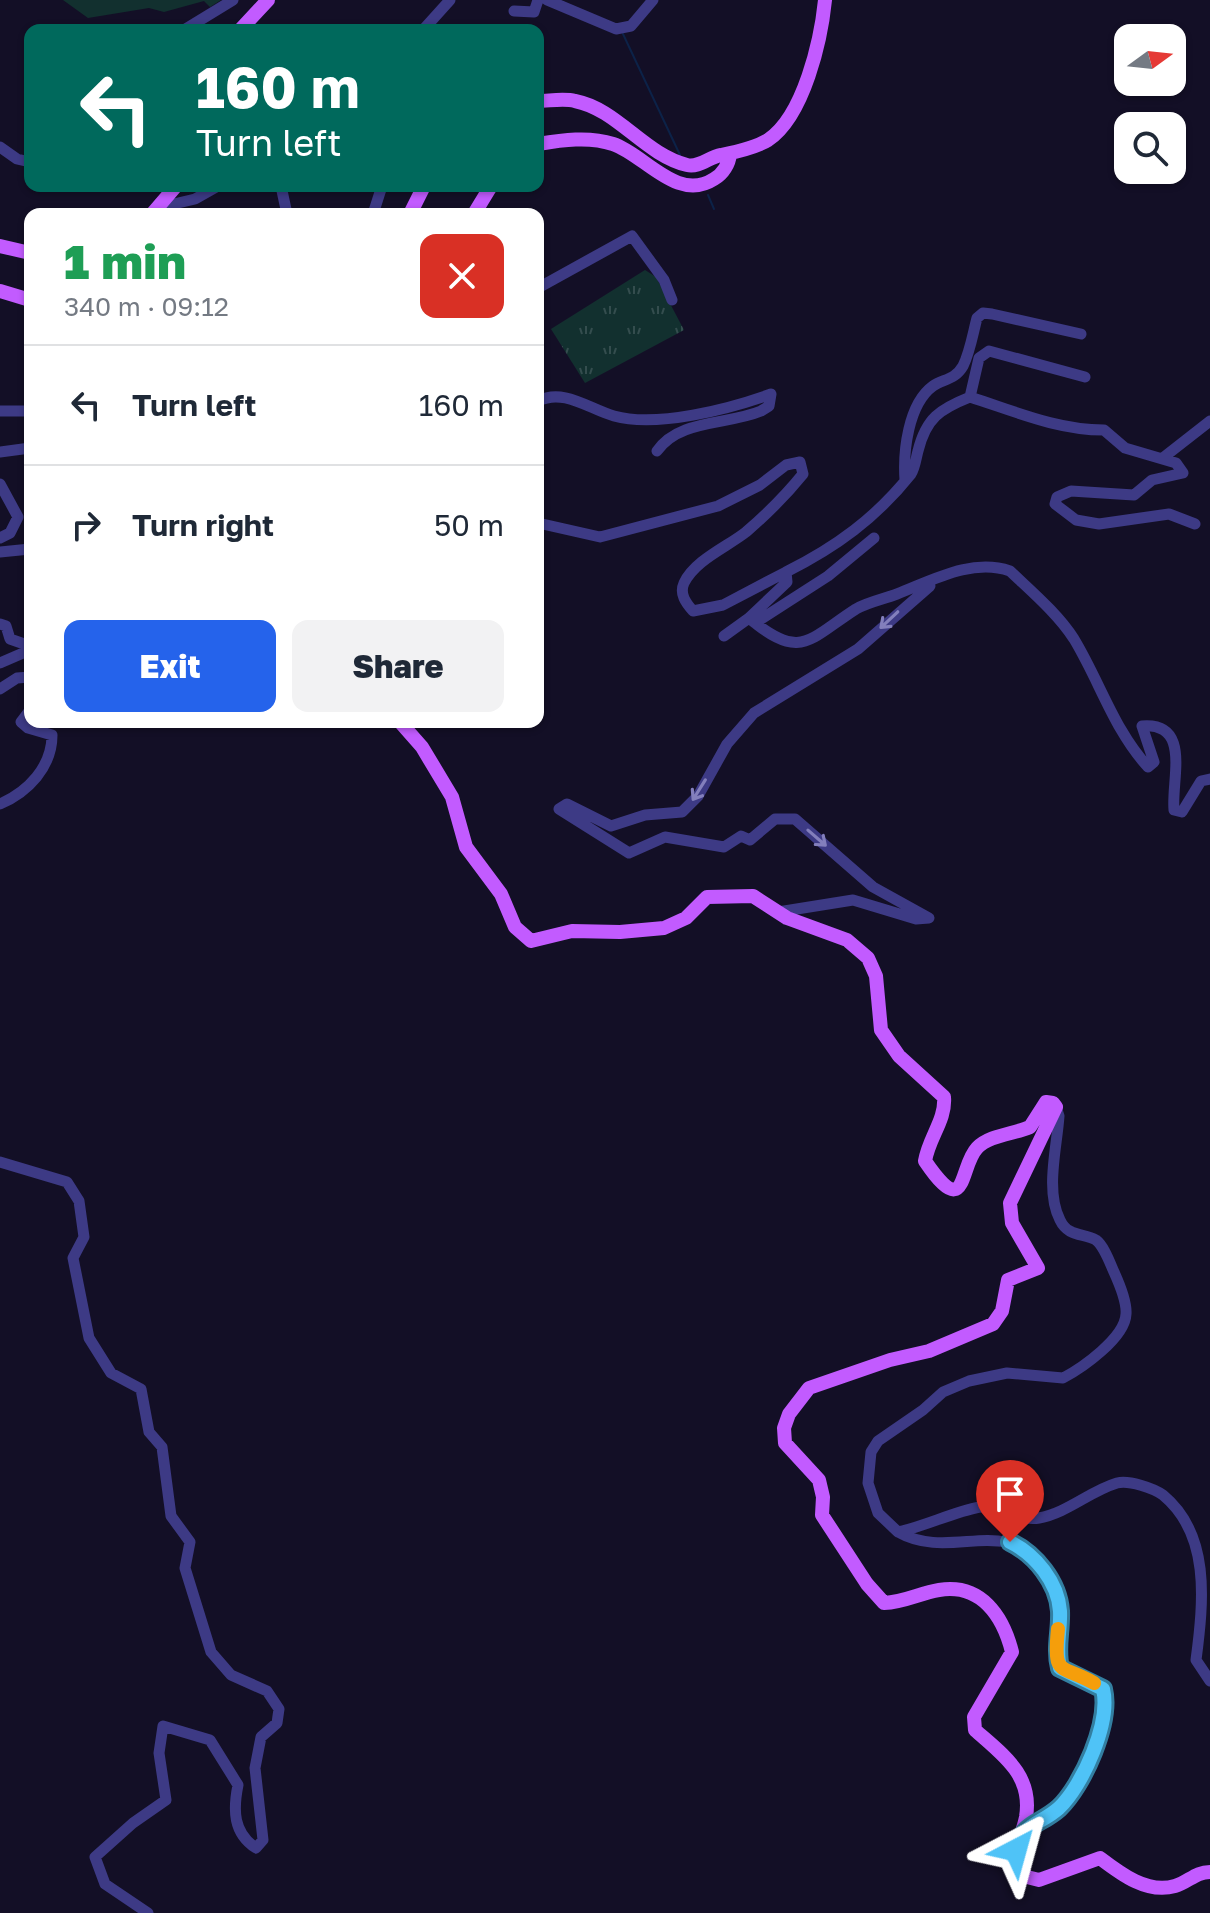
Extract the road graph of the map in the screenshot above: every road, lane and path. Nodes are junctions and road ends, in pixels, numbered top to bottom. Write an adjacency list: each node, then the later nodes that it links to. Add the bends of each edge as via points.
1 (233, 0): 9 (street)
2 (268, 0): 10 (main road)
3 (450, 0): 11 (street)
4 (538, 0): 8 (street, via 534,12)
5 (547, 0): 6 (street, via 616,29 631,26)
6 (653, 0)
7 (825, 0): 15 (main road, via 817,51 800,97 769,139)
8 (514, 11)
9 (194, 24)
10 (246, 24)
11 (428, 24)
12 (544, 101): 15 (main road, via 575,101 685,165)
13 (544, 144): 15 (main road, via 615,144 687,185 719,177)
14 (0, 147): 16 (street)
15 (730, 154)
16 (24, 161)
17 (171, 192): 19 (main road)
18 (207, 192): 20 (street)
19 (158, 208)
20 (165, 208)
21 (0, 246): 22 (main road)
22 (24, 252)
23 (544, 285): 26 (street, via 632,236)
24 (0, 291): 25 (main road)
25 (24, 298)
26 (672, 300)
27 (1081, 334): 38 (street, via 983,313 962,367 948,382 934,385 915,409)
28 (1085, 377): 29 (street, via 989,351 979,358)
29 (970, 397): 37 (street, via 1019,416 1104,430 1125,448); 38 (street, via 938,410 923,430 913,471)
30 (544, 400): 35 (street, via 559,396 612,416 649,421 771,394 769,406 761,411 689,430)
31 (0, 411): 32 (street)
32 (24, 411)
33 (1210, 421): 37 (street)
34 (24, 449): 36 (street)
35 (657, 451)
36 (0, 452)
37 (1164, 457): 41 (street, via 1183,473 1152,480 1134,495 1071,491 1057,497 1055,504 1076,520 1099,524 1169,514)
38 (905, 480): 47 (street, via 889,502 838,545)
39 (0, 484): 42 (street, via 18,517 10,533)
40 (544, 524): 47 (street, via 600,537 718,506 800,462 803,474 784,497 697,567 684,583 684,599 693,611 706,610)
41 (1195, 524)
42 (0, 538)
43 (874, 538): 48 (street, via 828,576)
44 (24, 550): 45 (street)
45 (0, 552)
46 (950, 571): 48 (street, via 857,609 812,640 788,642); 58 (street, via 1000,567 1021,582 1071,635 1126,743 1148,767 1154,762 1142,726 1166,732 1177,746 1174,810 1182,812 1201,781); 60 (street, one-way to 60, via 848,656 754,713 682,812 645,815 611,826 567,804 559,809 629,853 665,837 724,847 741,836 750,840 775,819 795,819 873,887 929,918 853,900)
47 (786, 572): 48 (street, via 787,582)
48 (752, 620): 50 (street)
49 (0, 624): 51 (street)
50 (724, 636)
51 (24, 648)
52 (24, 653): 53 (street)
53 (0, 663)
54 (24, 677): 55 (street)
55 (0, 689)
56 (28, 728): 59 (street, via 52,735 52,747 33,784)
57 (405, 728): 60 (main road, via 452,797 466,847 501,894 515,927 531,941 572,931 664,928 686,918 707,897 721,894 753,896)
58 (1210, 779)
59 (0, 804)
60 (778, 912): 61 (main road, via 847,940 874,966 881,1030 899,1056 944,1097 925,1161 938,1180 961,1187 978,1147 1030,1127 1046,1102)
61 (1056, 1107): 63 (street, via 1055,1200 1060,1220 1069,1231 1095,1239 1101,1247 1126,1314 1102,1351 1063,1378 1007,1373 969,1381 943,1392 878,1441 871,1452 868,1483 878,1513); 65 (main road, via 1010,1203 1012,1223 1038,1268 1008,1280 1002,1311 993,1324 929,1351 809,1388 784,1428 785,1443 819,1480 822,1515 884,1603 940,1590 967,1590 983,1598 1002,1624 1012,1652 974,1717 975,1730 1006,1756 1025,1784 1028,1799)
62 (0, 1162): 67 (street, via 67,1182 79,1201 84,1237 73,1258 89,1338 111,1373 141,1389 149,1432 162,1447 171,1516 190,1542 185,1568 211,1652 231,1675 267,1691 279,1709 277,1723 261,1737 255,1768 263,1840 256,1848 245,1841 233,1812 238,1785 210,1740 163,1726 159,1753 166,1800 95,1857 105,1884)
63 (898, 1532): 64 (street, via 982,1506 1029,1519 1043,1517 1120,1482 1155,1489 1195,1521 1205,1552 1204,1617 1196,1660); 65 (street, via 915,1542 1010,1542 1030,1551 1057,1597 1060,1668 1103,1689 1106,1701 1087,1772 1059,1808)
64 (1210, 1681)
65 (1021, 1833): 66 (main road, via 1015,1860 1027,1877 1039,1880 1100,1858 1133,1881 1156,1887 1177,1886 1197,1872)
66 (1210, 1872)
67 (148, 1913)

